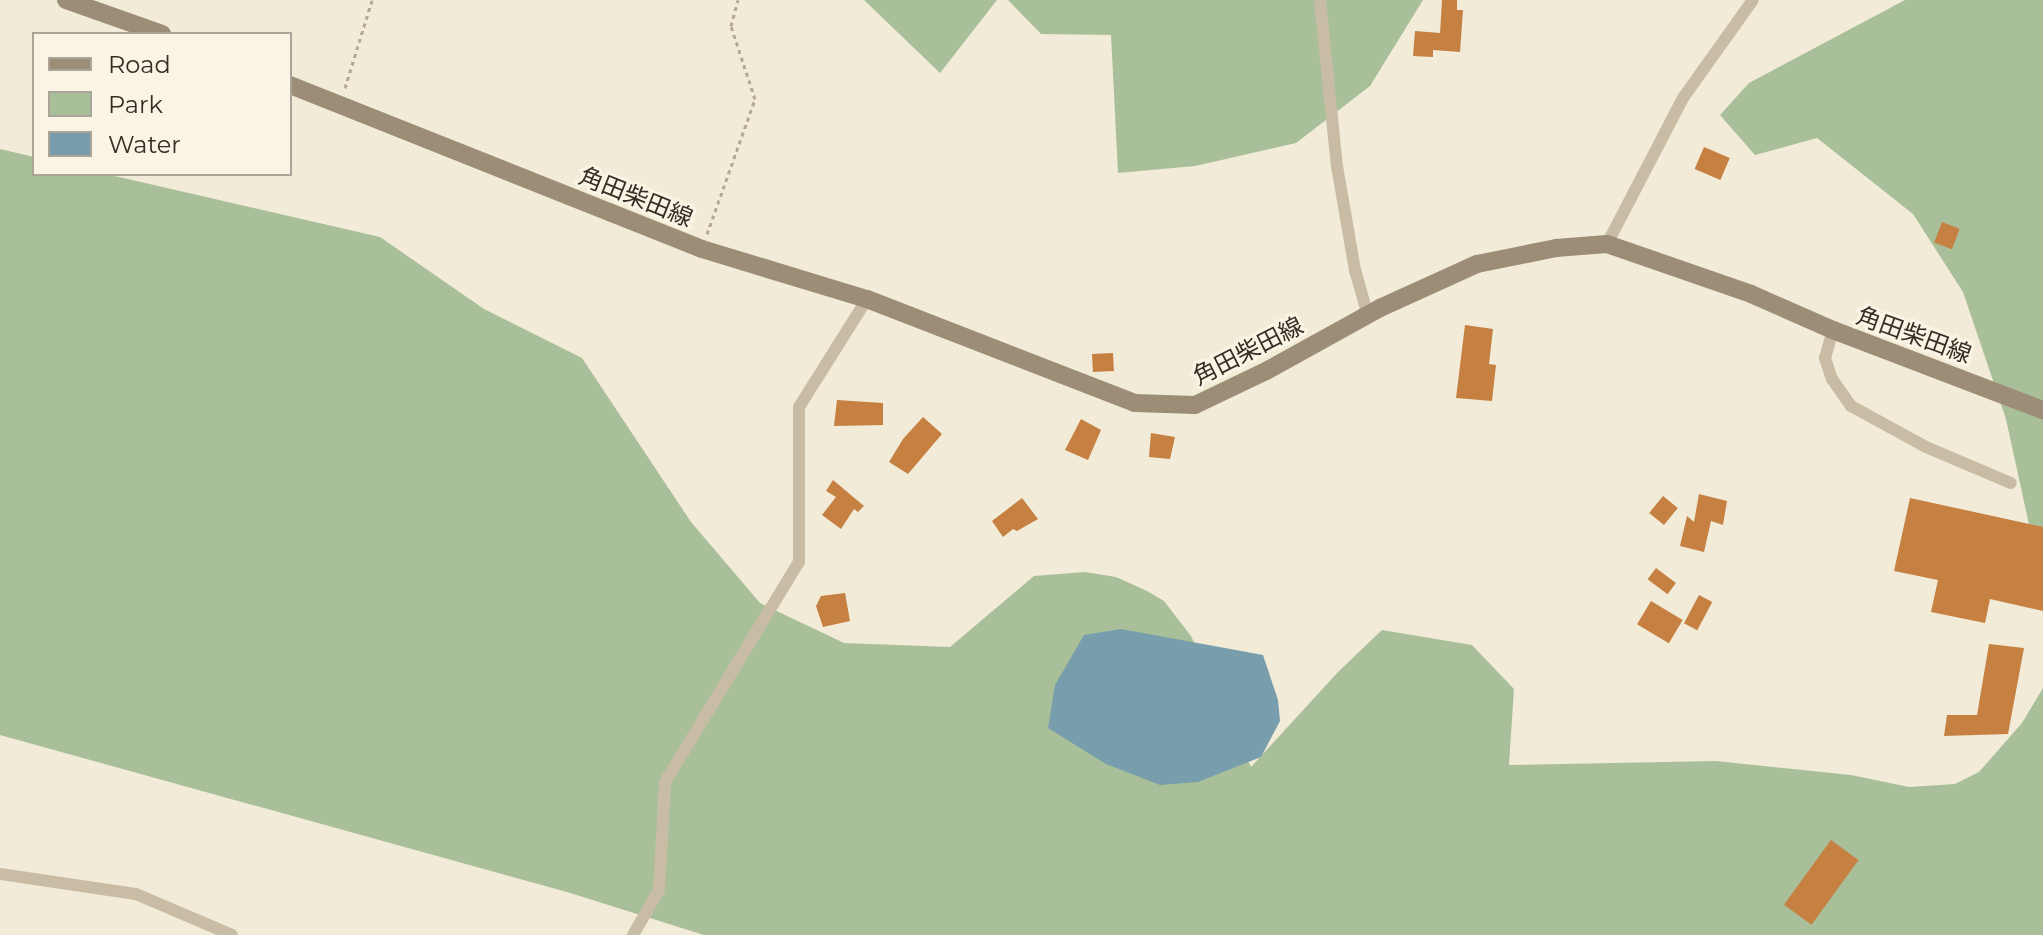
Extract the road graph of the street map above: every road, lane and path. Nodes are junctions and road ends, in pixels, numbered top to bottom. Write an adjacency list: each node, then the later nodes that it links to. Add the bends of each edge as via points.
1 (66, 0): 6 (main road)
2 (372, 0): 8 (path)
3 (738, 0): 10 (path, via 731,26 755,99)
4 (1320, 0): 12 (street, via 1337,166)
5 (1753, 0): 9 (street, via 1683,98)
6 (156, 32)
7 (292, 86): 8 (main road, 角田柴田線)
8 (340, 104): 10 (main road, 角田柴田線)
9 (1607, 244): 12 (main road, 角田柴田線, via 1477,264); 13 (main road, 角田柴田線, via 1751,294)
10 (702, 249): 11 (main road, 角田柴田線)
11 (867, 299): 12 (main road, 角田柴田線, via 1135,403 1195,405); 18 (street, via 799,407 799,562 665,782 659,890)
12 (1368, 316)
13 (1833, 330): 14 (main road, 角田柴田線); 15 (street, via 1825,358 1851,406 1926,447)
14 (2043, 410)
15 (2011, 483)
16 (0, 874): 17 (street, via 136,894)
17 (232, 935)
18 (633, 935)

